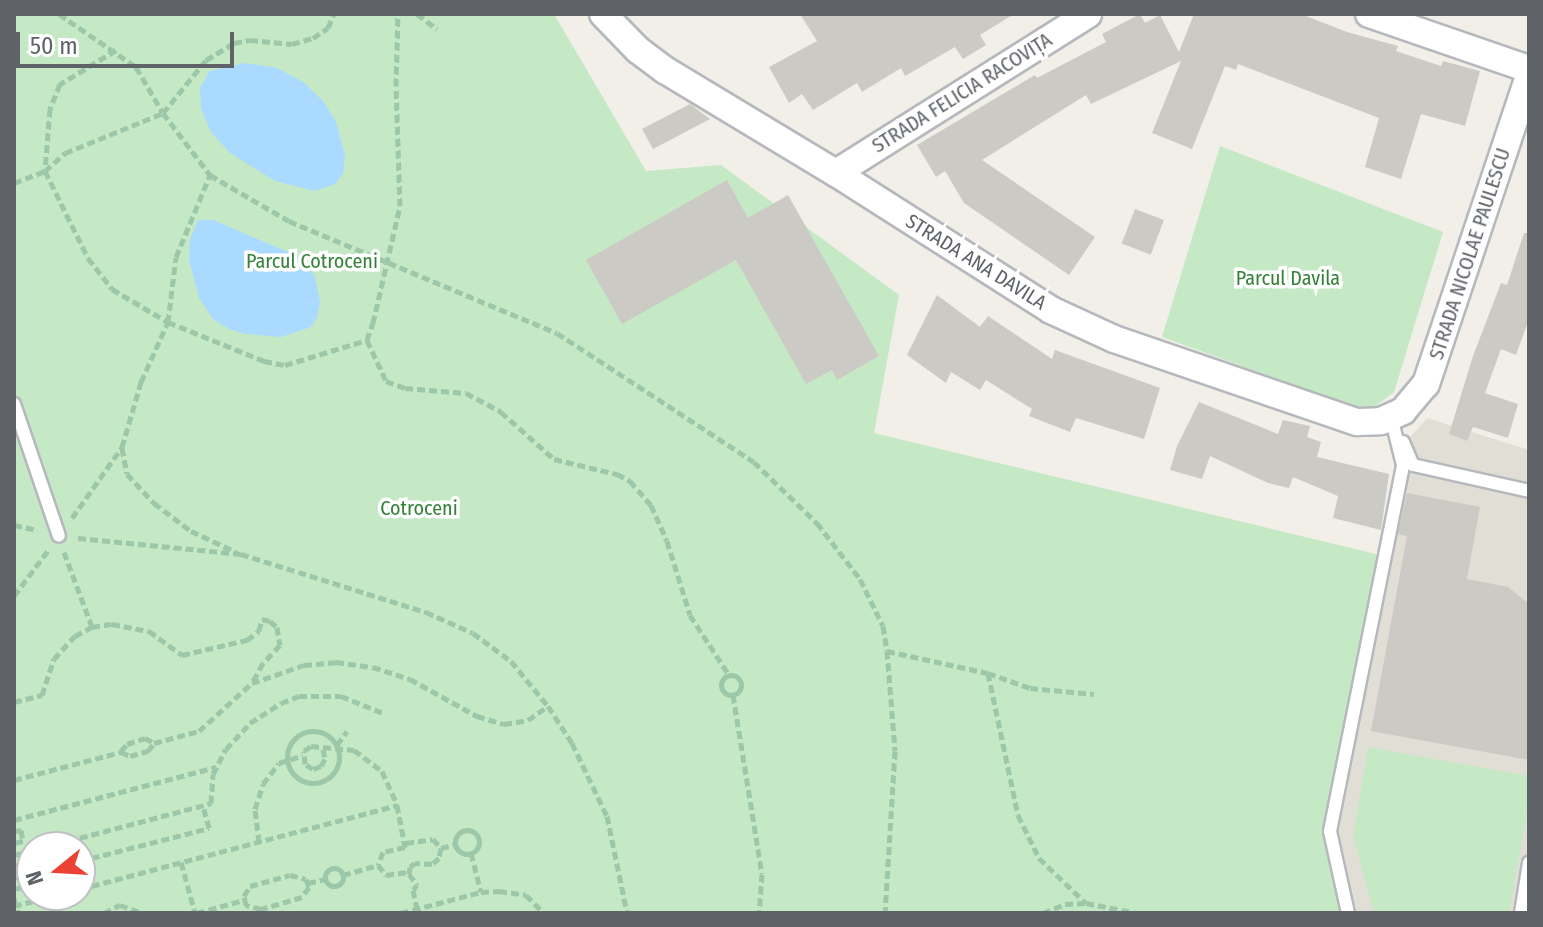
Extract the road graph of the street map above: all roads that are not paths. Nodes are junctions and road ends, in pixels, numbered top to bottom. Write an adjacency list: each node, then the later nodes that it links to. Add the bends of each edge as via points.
1 (603, 14): 6 (street, STRADA ANA DAVILA, via 665,70)
2 (1088, 14): 6 (street, STRADA FELICIA RACOVIȚA)
3 (1369, 14): 4 (street)
4 (1529, 69)
5 (1529, 76): 8 (street, STRADA NICOLAE PAULESCU, via 1426,384 1411,404)
6 (836, 173): 8 (street, STRADA ANA DAVILA, via 1081,325 1357,422)
7 (14, 404): 10 (lane)
8 (1391, 417): 9 (lane, via 1413,465); 12 (lane, via 1403,465 1330,831)
9 (1529, 491)
10 (59, 536)
11 (1529, 863): 13 (lane)
12 (1348, 913)
13 (1521, 913)

